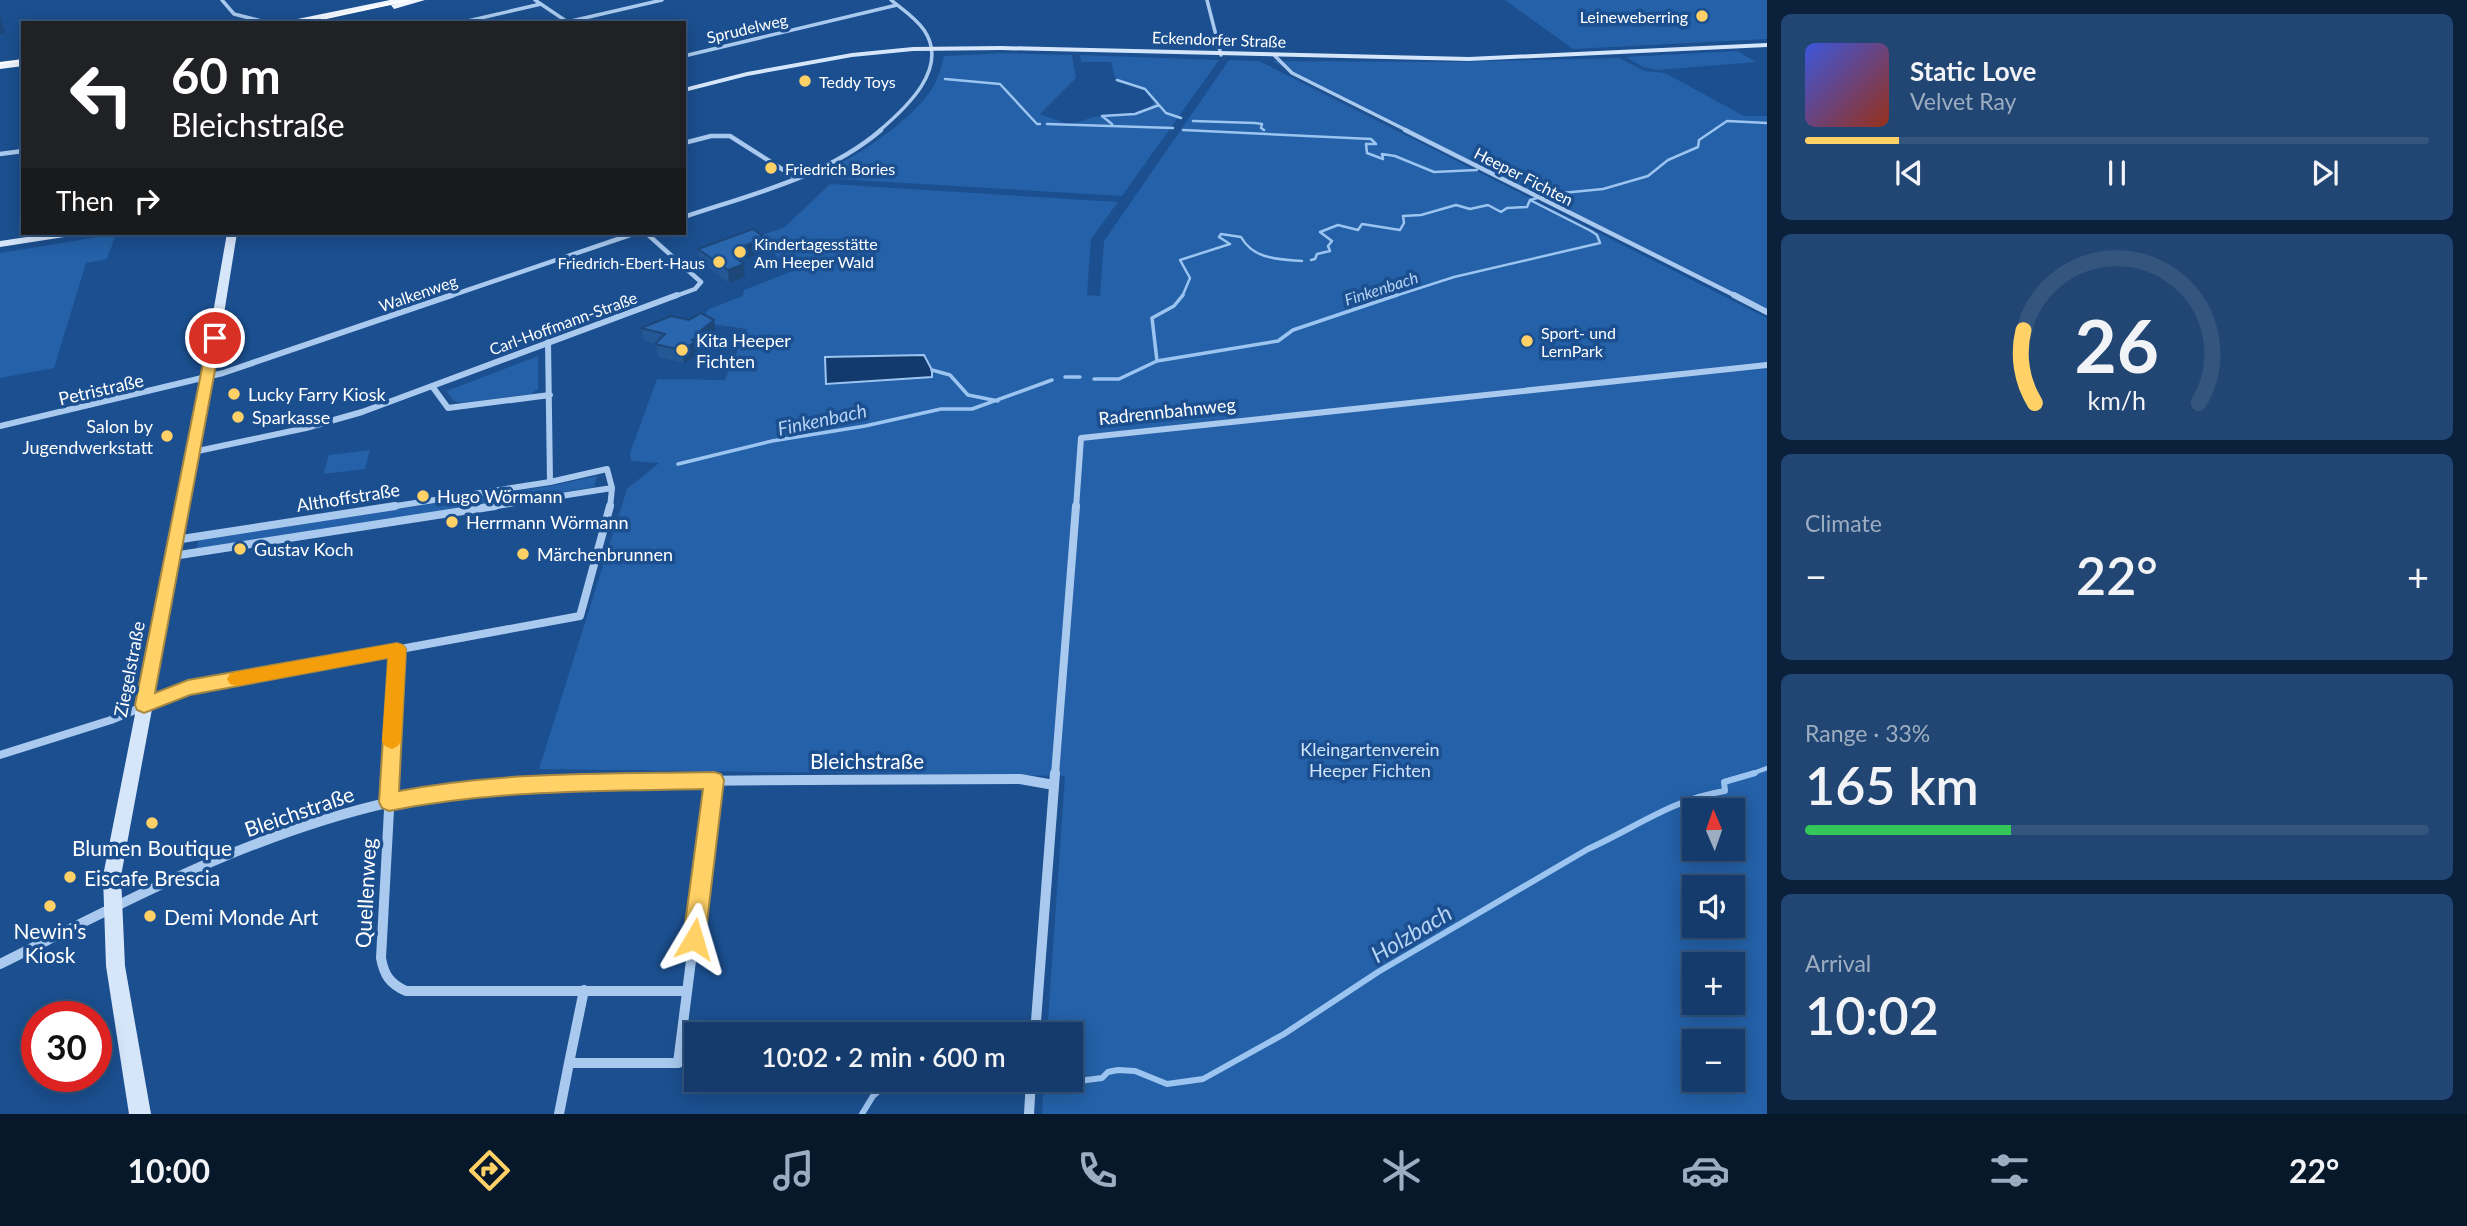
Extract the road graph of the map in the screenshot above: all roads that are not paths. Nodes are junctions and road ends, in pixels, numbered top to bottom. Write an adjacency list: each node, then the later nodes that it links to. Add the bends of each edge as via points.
1 (222, 0): 10 (street, via 233,14)
2 (403, 0): 11 (main road)
3 (421, 0): 12 (main road)
4 (535, 0): 8 (street)
5 (662, 0): 15 (street)
6 (891, 0): 9 (street)
7 (1207, 0): 18 (street)
8 (541, 4): 13 (street); 14 (street)
9 (898, 5): 17 (street, via 924,30); 19 (street, Sprudelweg)
10 (249, 20)
11 (293, 21)
12 (331, 21)
13 (468, 21)
14 (566, 21)
15 (572, 21)
16 (1767, 44): 20 (street, Eckendorfer Straße, via 1506,59)
17 (931, 50): 18 (street, Eckendorfer Straße); 23 (street, Eckendorfer Straße, via 821,61); 27 (street, via 926,82 909,106 838,160)
18 (1221, 55): 20 (street, Eckendorfer Straße)
19 (686, 56)
20 (1275, 56): 34 (street, Heeper Fichten, via 1292,74)
21 (21, 60): 22 (main road)
22 (0, 63)
23 (686, 90)
24 (686, 142): 27 (street, via 730,136)
25 (21, 151): 26 (street)
26 (0, 154)
27 (796, 178): 28 (street)
28 (686, 215)
29 (58, 235): 33 (street)
30 (232, 235): 37 (street, Ziegelstraße)
31 (630, 235): 37 (street, Walkenweg)
32 (648, 235): 35 (street, Carl-Hoffmann-Straße, via 695,274 701,282 695,289)
33 (0, 244)
34 (1767, 312)
35 (548, 342): 38 (street, Carl-Hoffmann-Straße); 39 (street)
36 (1767, 365): 50 (street, Radrennbahnweg, via 1081,438)
37 (208, 376): 40 (street, Petristraße); 41 (street, Ziegelstraße)
38 (432, 386): 39 (street, via 448,408); 41 (street, Carl-Hoffmann-Straße, via 306,428)
39 (550, 395): 42 (street)
40 (0, 426)
41 (192, 452): 44 (street, Ziegelstraße)
42 (550, 482): 43 (street, Althoffstraße, via 607,469); 44 (street, Althoffstraße)
43 (612, 488): 45 (street, Althoffstraße); 46 (street, via 580,616)
44 (175, 540): 45 (street, Ziegelstraße)
45 (172, 556): 47 (street, Ziegelstraße)
46 (397, 649): 47 (street, via 188,688); 51 (street, Quellenweg)
47 (144, 705): 48 (street); 52 (street, Ziegelstraße, via 115,852)
48 (0, 755)
49 (714, 780): 50 (street, Bleichstraße, via 1020,779); 51 (street, Bleichstraße, via 516,784); 55 (street)
50 (1054, 785): 56 (street, Radrennbahnweg)
51 (389, 802): 52 (street, Bleichstraße, via 268,839); 54 (street, Quellenweg, via 381,958 391,985 406,991)
52 (110, 908): 53 (street, Bleichstraße); 59 (street, Ziegelstraße)
53 (0, 964)
54 (584, 990): 55 (street, Quellenweg); 57 (street)
55 (687, 991): 57 (street, via 678,1062)
56 (1036, 1022)
57 (569, 1063): 60 (street)
58 (1030, 1092): 61 (street)
59 (140, 1114)
60 (559, 1114)
61 (1029, 1114)

